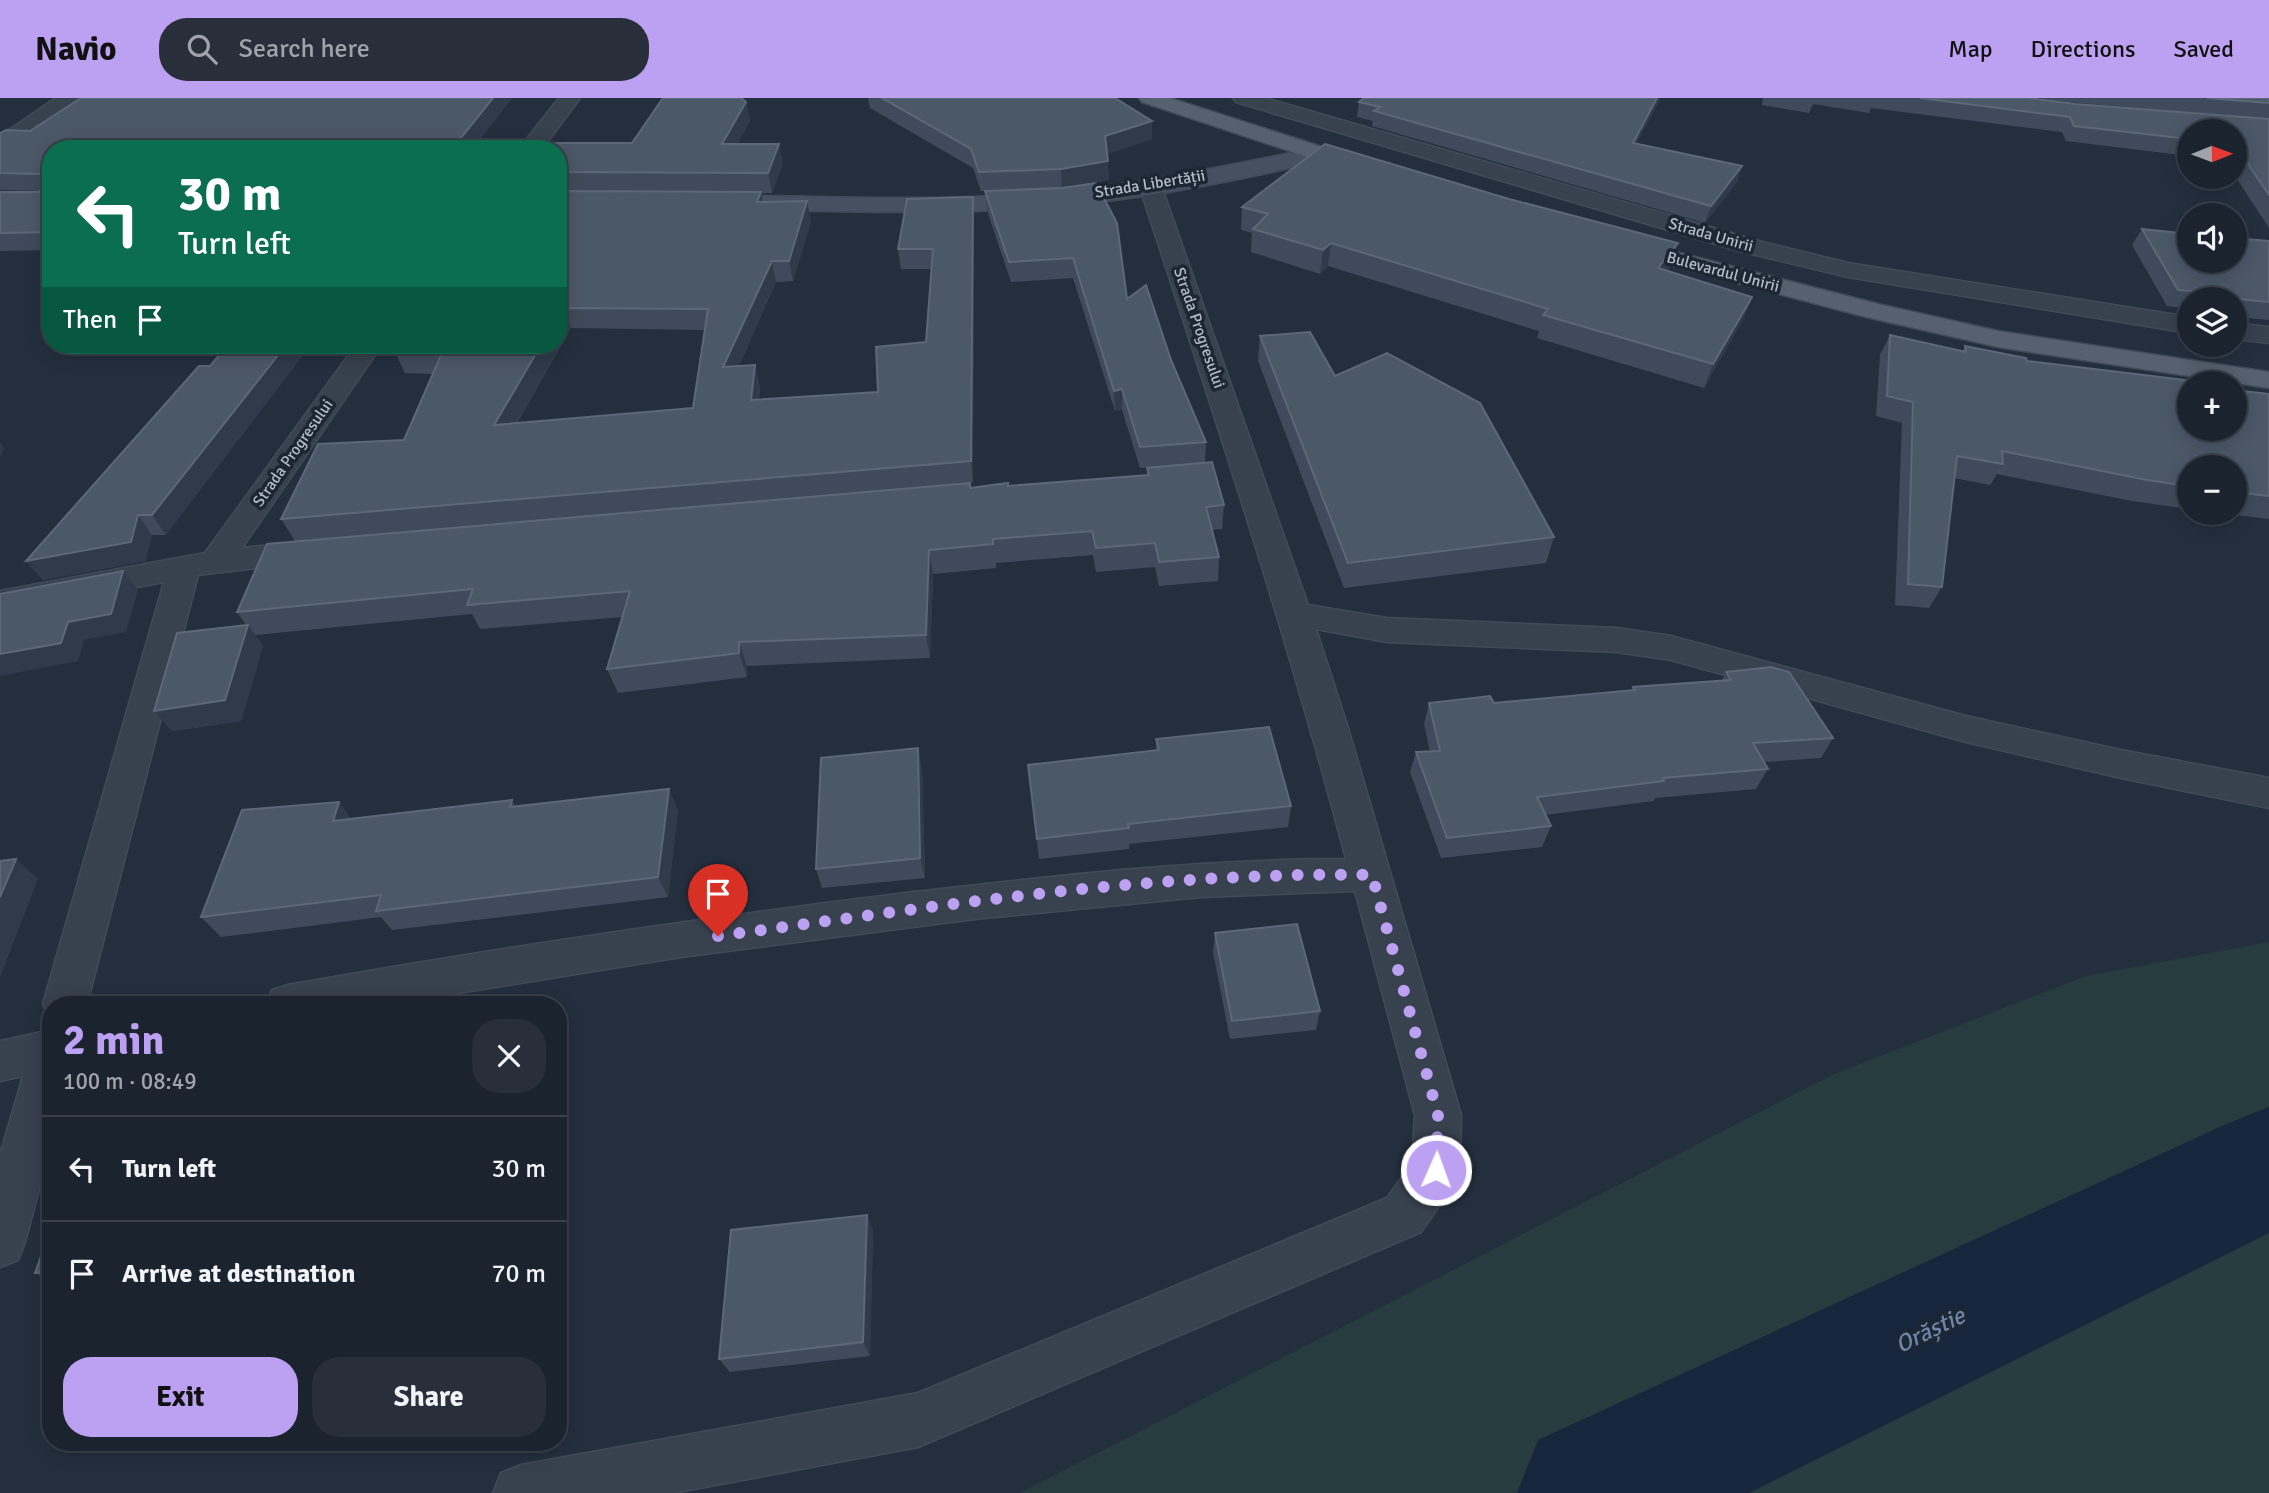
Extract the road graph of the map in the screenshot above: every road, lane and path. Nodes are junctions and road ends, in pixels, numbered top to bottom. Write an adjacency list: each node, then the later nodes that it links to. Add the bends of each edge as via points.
1 (70, 98): 6 (street)
2 (570, 98): 5 (street)
3 (1149, 98): 7 (main road)
4 (1244, 98): 12 (street, Strada Unirii, via 1694,231 1848,270)
5 (537, 140)
6 (0, 146)
7 (1320, 154): 8 (main road); 9 (street, Strada Libertății)
8 (1384, 174)
9 (1150, 186): 10 (street, Strada Libertății, via 1062,198 978,202); 20 (street, Strada Progresului, via 1234,472)
10 (728, 203)
11 (1602, 239): 16 (main road, Bulevardul Unirii, via 1875,312 1998,339)
12 (2177, 323)
13 (2247, 332): 14 (street)
14 (2269, 335)
15 (362, 354): 18 (street, Strada Progresului)
16 (2269, 380)
17 (347, 548): 18 (street)
18 (200, 564): 19 (street); 23 (street)
19 (0, 601)
20 (1294, 614): 21 (street, via 1387,630 1603,639 1671,648 1966,729); 22 (street, Strada Progresului)
21 (2269, 793)
22 (1372, 875): 24 (street, via 1225,877 1038,893 554,958); 29 (street, Strada Progresului, via 1438,1115 1436,1170 1404,1215 918,1420)
23 (67, 996)
24 (334, 996)
25 (42, 1052): 26 (street)
26 (0, 1061)
27 (42, 1090): 28 (street)
28 (0, 1242)
29 (521, 1493)

